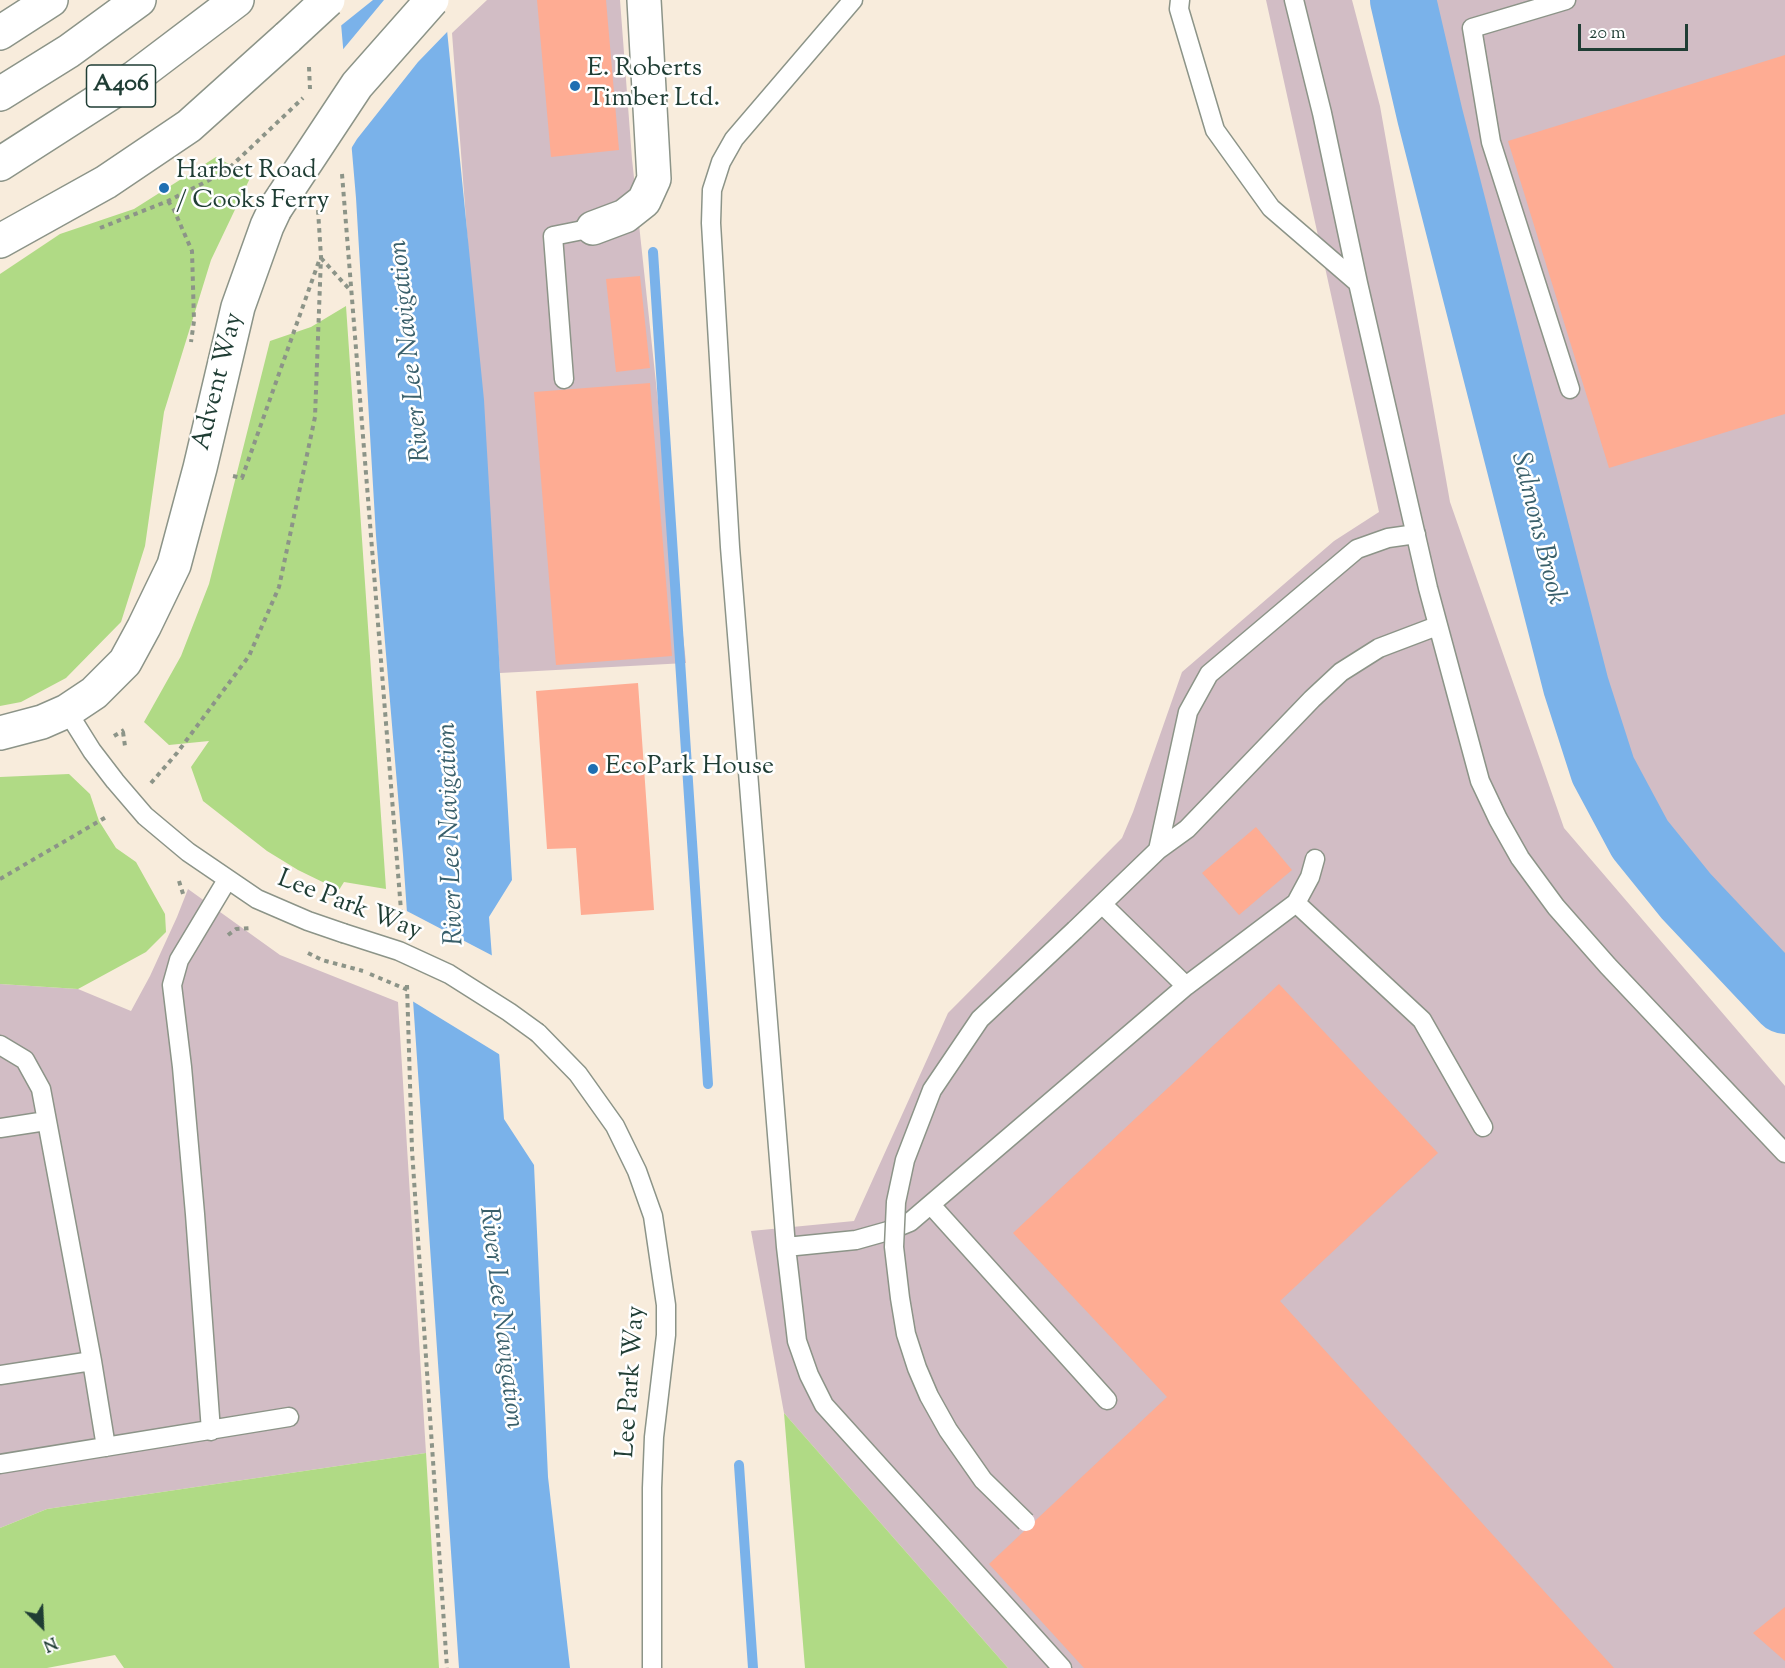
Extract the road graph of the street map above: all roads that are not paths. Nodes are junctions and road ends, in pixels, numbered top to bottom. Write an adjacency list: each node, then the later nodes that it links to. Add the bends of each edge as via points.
1 (51, 0): 11 (main road)
2 (139, 0): 12 (main road, A406, via 69,51)
3 (237, 0): 13 (main road, A406, via 134,78)
4 (328, 0): 15 (main road, bridge, via 189,126 106,182)
5 (432, 0): 21 (main road, Advent Way, bridge, via 357,85 275,209 238,307 174,565 125,662 94,693)
6 (644, 0): 14 (main road, via 654,179 644,201 625,216)
7 (853, 0): 35 (lane, via 734,139 712,190 730,547)
8 (1180, 0): 16 (lane, via 1179,9 1215,130 1271,208)
9 (1294, 0): 16 (lane)
10 (1566, 0): 18 (lane, via 1472,28 1491,142)
11 (0, 33)
12 (0, 94)
13 (0, 164)
14 (593, 228): 17 (lane, via 553,236)
15 (0, 241)
16 (1358, 284): 19 (lane)
17 (564, 379)
18 (1570, 389)
19 (1416, 534): 20 (lane); 23 (lane, via 1388,538 1357,549 1209,674 1188,712)
20 (1437, 626): 23 (lane, via 1379,648 1341,672 1187,829); 33 (lane, via 1480,781 1520,858 1556,907 1608,966)
21 (67, 711): 22 (main road, Advent Way); 25 (lane, Lee Park Way, via 104,768 145,816)
22 (0, 733)
23 (1158, 850): 26 (lane)
24 (1315, 859): 27 (lane)
25 (226, 880): 40 (lane, via 178,960 172,985); 44 (lane, Lee Park Way, bridge, via 257,899 308,921 399,951 509,1011 538,1032 578,1074 615,1126 653,1216 666,1305 652,1488)
26 (1101, 903): 28 (lane); 43 (lane, bridge, via 980,1019 932,1090 905,1160 896,1202 894,1247 900,1298 917,1368 948,1430 983,1480)
27 (1296, 903): 28 (lane); 31 (lane, via 1422,1020)
28 (1186, 986): 34 (lane)
29 (0, 1045): 30 (lane, via 25,1060 41,1089)
30 (46, 1121): 32 (lane); 36 (lane)
31 (1483, 1127)
32 (0, 1128)
33 (1785, 1153)
34 (932, 1205): 35 (lane, via 910,1222 888,1231 856,1240); 38 (lane)
35 (786, 1247): 45 (lane, via 797,1341 824,1405)
36 (92, 1361): 37 (lane); 41 (lane)
37 (0, 1375)
38 (1107, 1400)
39 (289, 1417): 40 (lane)
40 (211, 1431): 41 (lane)
41 (106, 1448): 42 (lane)
42 (0, 1464)
43 (1026, 1522)
44 (652, 1668)
45 (1062, 1668)

